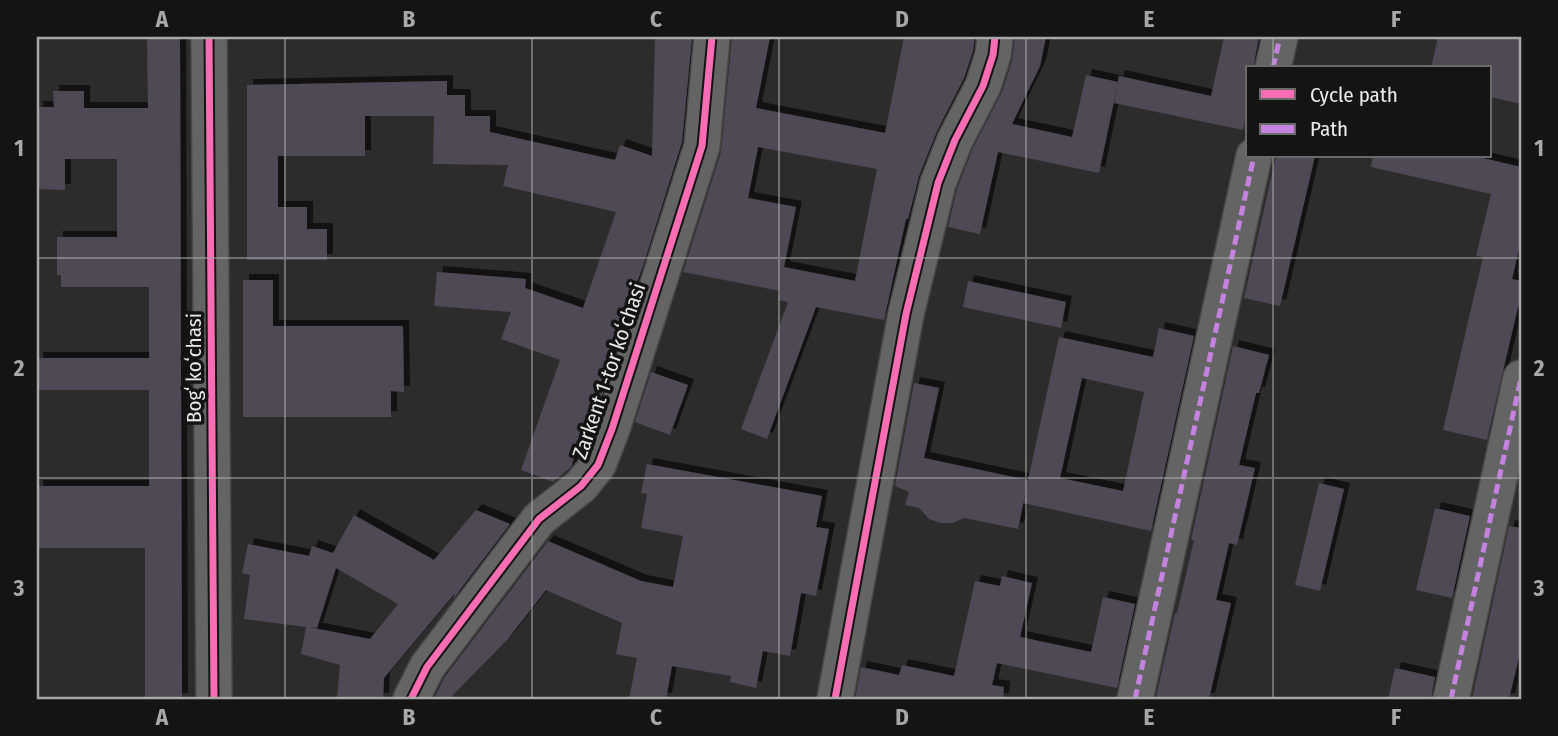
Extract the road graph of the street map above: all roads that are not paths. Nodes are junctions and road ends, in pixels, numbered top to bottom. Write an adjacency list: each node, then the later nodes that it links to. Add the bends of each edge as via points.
1 (209, 37): 8 (street, Bogʻ koʻchasi)
2 (712, 37): 9 (street, Zarkent 1-tor koʻchasi, via 702,146 598,465 581,486 539,519 428,667)
3 (995, 37): 10 (street, via 983,86 938,183 906,314)
4 (1280, 37): 5 (street)
5 (1273, 66)
6 (1254, 158): 11 (street)
7 (1521, 378): 12 (street)
8 (214, 699)
9 (411, 699)
10 (835, 699)
11 (1135, 699)
12 (1451, 699)

